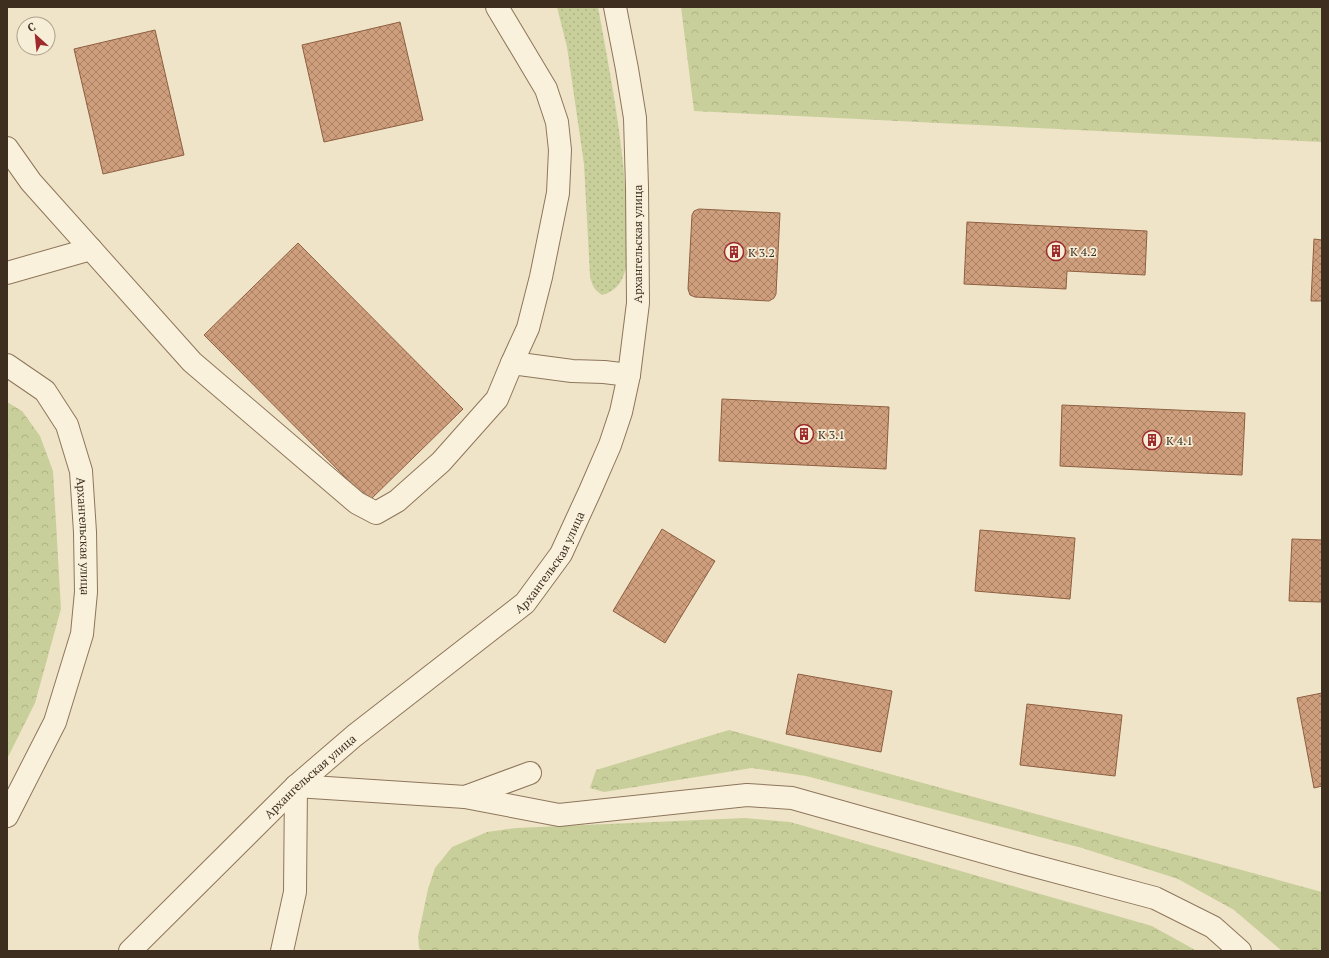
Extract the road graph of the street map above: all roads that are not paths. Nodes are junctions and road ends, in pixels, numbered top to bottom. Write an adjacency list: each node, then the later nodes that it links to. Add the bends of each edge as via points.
1 (497, 7): 6 (street, via 546,89 557,122 560,150 558,193 541,277 528,328)
2 (615, 7): 8 (street, Архангельская улица, via 635,118 638,304)
3 (7, 148): 4 (street, via 31,182)
4 (92, 248): 5 (street); 6 (street, via 192,362 357,503 376,513 397,501 441,462 497,399)
5 (7, 273)
6 (512, 363): 8 (street)
7 (7, 365): 12 (street, Архангельская улица, via 45,391 67,425 80,471 86,577 82,634 55,722)
8 (629, 375): 10 (street, Архангельская улица, via 621,412 590,491 561,554 525,603 354,736)
9 (530, 773): 11 (street)
10 (296, 786): 11 (street); 13 (street, Архангельская улица); 14 (street, via 295,892)
11 (466, 798): 15 (street, via 559,815 747,795 792,798 1155,898 1213,928)
12 (7, 816)
13 (130, 951)
14 (282, 951)
15 (1240, 951)

